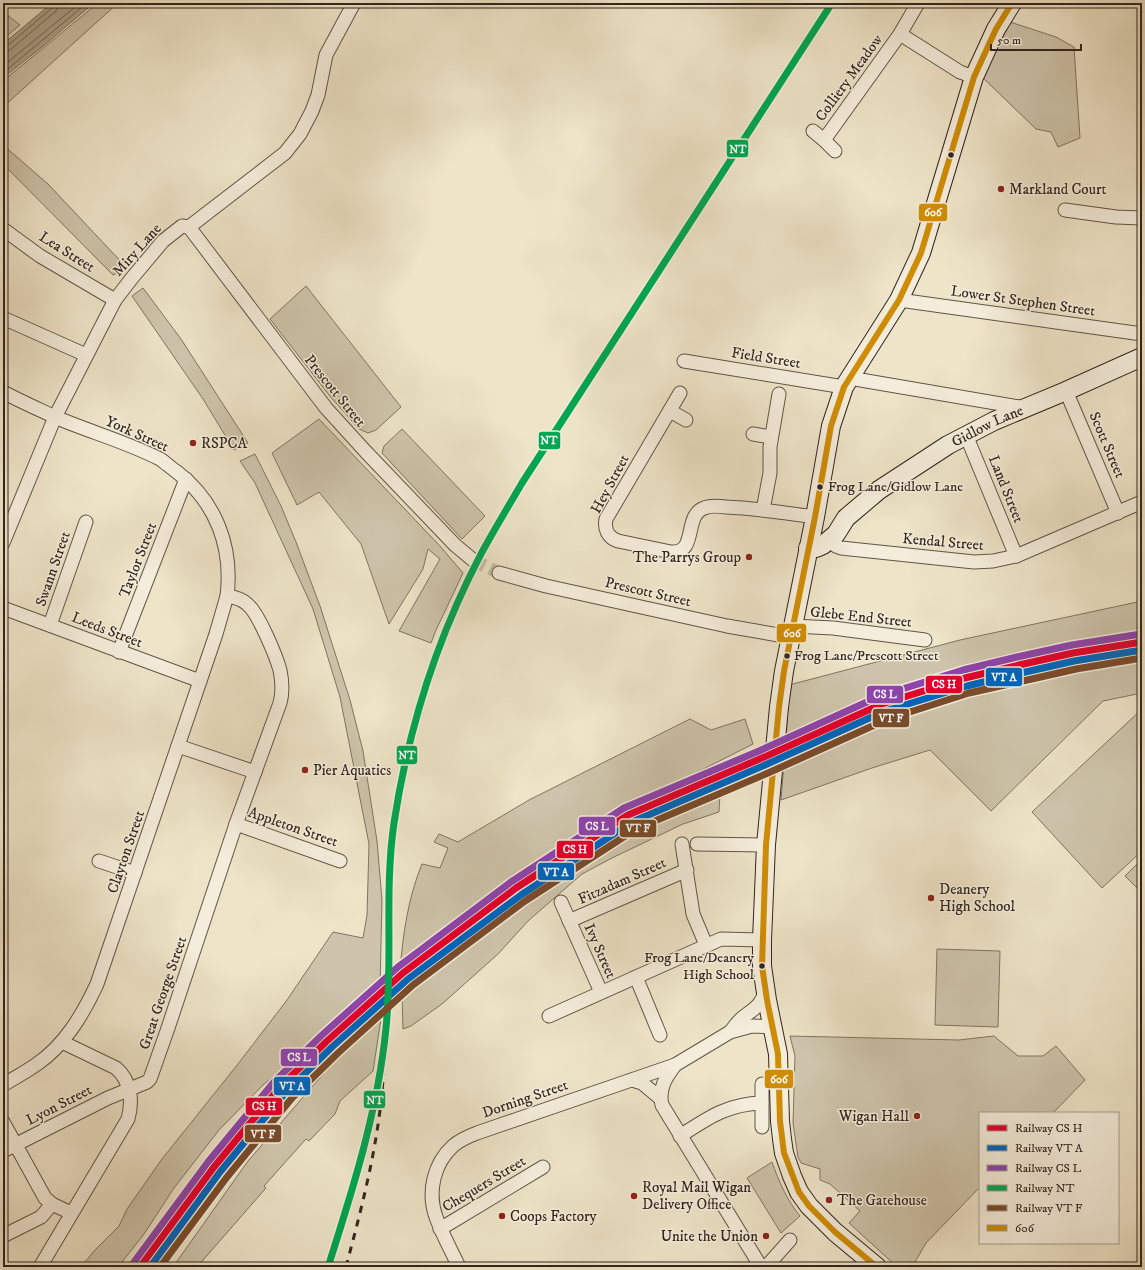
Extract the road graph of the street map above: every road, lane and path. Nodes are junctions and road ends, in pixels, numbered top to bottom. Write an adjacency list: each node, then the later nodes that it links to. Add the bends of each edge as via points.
1 (354, 3): 11 (street, Miry Lane, via 326,55 318,95 300,134 285,152)
2 (918, 3): 4 (street, Colliery Meadow)
3 (1012, 3): 5 (street, via 996,29)
4 (900, 34): 5 (street, Colliery Meadow, via 960,72); 7 (street, Colliery Meadow)
5 (974, 77): 14 (street, via 921,253)
6 (813, 131): 7 (street, Colliery Meadow)
7 (824, 140): 8 (street, Colliery Meadow)
8 (835, 151)
9 (1065, 210): 10 (street)
10 (1142, 218)
11 (189, 227): 13 (street, Miry Lane, via 182,226 163,241); 43 (street, Prescott Street, via 326,408 455,545)
12 (3, 228): 13 (street, Lea Street, via 40,256)
13 (115, 300): 17 (street, Miry Lane)
14 (899, 300): 16 (street, Lower St Stephen Street); 20 (street)
15 (3, 318): 17 (street)
16 (1142, 334)
17 (86, 355): 27 (street, Miry Lane)
18 (1142, 357): 21 (street, Gidlow Lane)
19 (684, 361): 20 (street, Field Street)
20 (847, 382): 25 (street, Field Street); 37 (street, via 831,426)
21 (1066, 391): 25 (street, Gidlow Lane); 35 (street, Scott Street)
22 (3, 392): 27 (street, York Street)
23 (680, 393): 26 (street, Hey Street)
24 (779, 394): 31 (street)
25 (1026, 408): 30 (street, Gidlow Lane)
26 (670, 411): 28 (street); 34 (street, Hey Street, via 608,516 606,528 610,536 618,541 677,552 687,545 694,518 702,508 712,506)
27 (55, 417): 32 (street, York Street, via 161,460); 40 (street, Miry Lane)
28 (686, 420)
29 (753, 434): 31 (street)
30 (966, 435): 36 (street, Gidlow Lane, via 879,490); 42 (street, Land Street)
31 (771, 437): 34 (street, via 770,473)
32 (186, 479): 45 (street, York Street, via 205,500 221,532 228,560); 50 (street, Taylor Street)
33 (1142, 502): 35 (street, Kendal Street)
34 (763, 510): 37 (street)
35 (1118, 513): 42 (street, Kendal Street)
36 (846, 518): 37 (street, Gidlow Lane, via 828,526); 39 (street, Gidlow Lane)
37 (814, 521): 41 (street)
38 (86, 522): 47 (street, Swann Street)
39 (829, 540): 41 (street, Gidlow Lane, via 819,547); 42 (street, Kendal Street, via 841,548 974,562)
40 (3, 543)
41 (808, 548): 48 (street)
42 (1016, 556)
43 (473, 560)
44 (499, 574): 48 (street, Prescott Street, via 727,626)
45 (228, 596): 51 (street, Clayton Street); 53 (street, Great George Street, via 247,603 256,614 280,669 280,703)
46 (3, 608): 47 (street, Leeds Street)
47 (50, 625): 50 (street, Leeds Street)
48 (792, 631): 49 (street, Glebe End Street, via 833,628); 57 (street, via 779,707)
49 (925, 640)
50 (119, 652): 51 (street, Leeds Street)
51 (200, 681): 52 (street, Clayton Street)
52 (178, 746): 53 (street); 61 (street, Clayton Street)
53 (255, 772): 54 (street, Great George Street)
54 (236, 824): 59 (street, Appleton Street); 78 (street, Great George Street, via 152,1075 147,1082)
55 (682, 844): 60 (street)
56 (697, 844): 57 (street)
57 (766, 845): 64 (street)
58 (100, 861): 61 (street)
59 (340, 861)
60 (687, 870): 63 (street, Fitzadam Street); 65 (street, via 693,914)
61 (135, 873): 73 (street, Clayton Street, via 97,984 88,1004)
62 (562, 902): 63 (street, Ivy Street)
63 (569, 921): 68 (street, Ivy Street)
64 (762, 940): 65 (street, via 721,939); 67 (street)
65 (706, 945): 66 (street)
66 (636, 977): 68 (street); 72 (street)
67 (765, 990): 70 (street); 71 (street, Dorning Street, via 763,999 757,1007 740,1020)
68 (601, 992): 69 (street)
69 (549, 1016)
70 (773, 1027): 71 (street, Dorning Street, via 752,1026); 96 (street, via 778,1054 782,1139 792,1176 809,1206)
71 (730, 1032): 74 (street, Dorning Street)
72 (660, 1035)
73 (62, 1042): 77 (street, Clayton Street, via 38,1064); 78 (street, via 116,1068 122,1073)
74 (675, 1065): 75 (street, Dorning Street); 79 (street, via 664,1081)
75 (632, 1080): 79 (street, via 642,1083); 89 (street, Dorning Street, via 478,1133 454,1145 438,1165 432,1187 435,1215)
76 (762, 1084): 80 (street)
77 (3, 1085)
78 (129, 1090): 84 (street, Lyon Street); 88 (street, via 128,1119)
79 (660, 1098): 83 (street)
80 (762, 1103): 82 (street); 83 (street, via 730,1108)
81 (3, 1122): 84 (street)
82 (762, 1127)
83 (680, 1136): 94 (street)
84 (15, 1145): 85 (street, Lyon Street); 87 (street, via 45,1198)
85 (3, 1151)
86 (543, 1167): 89 (street, Chequers Street)
87 (52, 1204): 88 (street); 90 (street, via 41,1217)
88 (71, 1214): 92 (street)
89 (440, 1229): 93 (street, Dorning Street)
90 (3, 1236)
91 (790, 1240): 95 (street)
92 (40, 1267)
93 (459, 1267)
94 (761, 1267)
95 (766, 1267)
96 (877, 1267)

